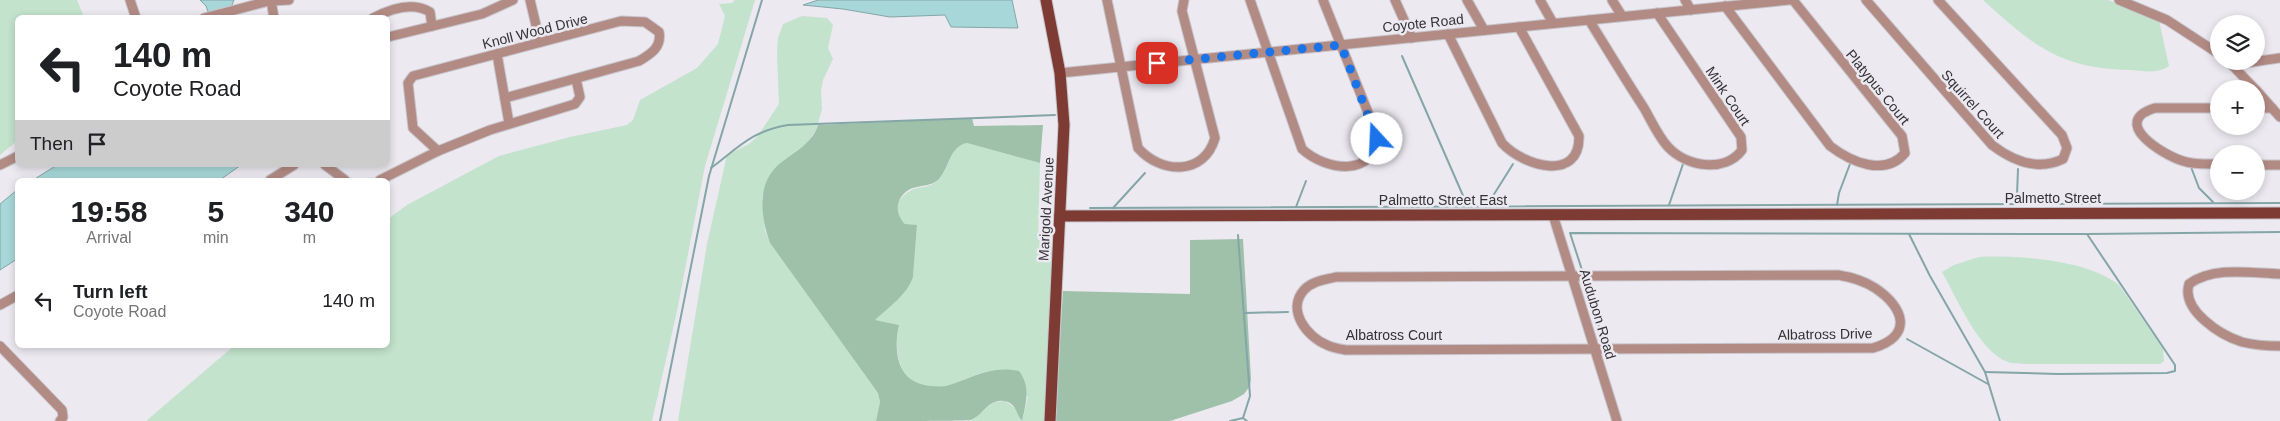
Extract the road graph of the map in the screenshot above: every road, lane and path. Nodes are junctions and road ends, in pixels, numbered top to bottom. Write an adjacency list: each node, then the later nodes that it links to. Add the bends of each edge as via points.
1 (130, 0): 26 (street)
2 (272, 0): 3 (street); 27 (street); 28 (street)
3 (289, 0)
4 (513, 0): 33 (street, via 488,12)
5 (530, 0): 39 (street)
6 (1046, 0): 49 (main road, Marigold Avenue)
7 (1106, 0): 47 (street)
8 (1184, 0): 45 (street, via 1182,11)
9 (1250, 0): 42 (street)
10 (1323, 0): 40 (street)
11 (1395, 0): 38 (street)
12 (1467, 0): 35 (street)
13 (1540, 0): 32 (street)
14 (1612, 0): 30 (street)
15 (1684, 0): 24 (street)
16 (1789, 0): 21 (street, Coyote Road)
17 (1793, 0): 23 (street, Platypus Court, via 1902,136 1905,153 1896,162 1880,166 1860,163 1830,146)
18 (1866, 0): 19 (street, Squirrel Court, via 1992,145 2009,156 2030,163 2049,164 2063,159 2068,148 2062,135)
19 (1938, 0)
20 (2119, 0): 41 (street, via 2172,24)
21 (1758, 1): 23 (street, Coyote Road)
22 (401, 4): 29 (street); 33 (street, via 427,9)
23 (1725, 6): 24 (street, Coyote Road)
24 (1691, 10): 25 (street, Coyote Road)
25 (1657, 13): 30 (street, Coyote Road); 31 (street, Mink Court, via 1741,137 1742,150 1733,160 1717,165 1699,164 1668,148)
26 (135, 15)
27 (214, 15)
28 (274, 15)
29 (379, 15)
30 (1622, 16): 31 (street, Coyote Road)
31 (1588, 20): 32 (street, Coyote Road)
32 (1553, 23): 34 (street, Coyote Road)
33 (432, 26): 37 (street)
34 (1519, 27): 35 (street, Coyote Road); 36 (street, via 1579,136 1578,152 1564,163 1534,165 1508,151)
35 (1484, 30): 36 (street, Coyote Road)
36 (1448, 34): 38 (street, Coyote Road)
37 (390, 36)
38 (1412, 38): 40 (street, Coyote Road)
39 (540, 42): 43 (street, Knoll Wood Drive); 50 (street, Knoll Wood Drive, via 627,20 648,22 660,31 659,45 644,59)
40 (1341, 45): 42 (street, Coyote Road); 42 (street, via 1377,139 1370,157 1345,167 1320,163 1302,149)
41 (2210, 48)
42 (1268, 52): 45 (street, Coyote Road)
43 (497, 54): 52 (street); 59 (street, Knoll Wood Drive, via 418,74 408,80 411,123)
44 (2280, 58): 46 (street)
45 (1194, 59): 47 (street, Coyote Road); 47 (street, via 1216,138 1214,147 1204,158 1182,167 1158,164 1138,148)
46 (2265, 62)
47 (1120, 67): 49 (street, Coyote Road)
48 (2237, 70): 51 (street)
49 (1060, 73): 73 (main road, Marigold Avenue, via 1064,125)
50 (576, 79): 52 (street, Knoll Wood Drive); 58 (street, via 580,98 575,104)
51 (2246, 80)
52 (505, 98): 58 (street)
53 (2265, 100): 56 (street)
54 (2210, 108): 61 (street, via 2150,110 2141,114 2137,124 2144,138 2165,153 2192,163)
55 (2265, 108): 56 (street)
56 (2272, 108): 57 (street)
57 (2280, 117)
58 (509, 123): 59 (street)
59 (438, 152): 69 (street)
60 (15, 158): 63 (street)
61 (2210, 164)
62 (2265, 164): 64 (street)
63 (0, 165)
64 (2280, 165)
65 (291, 167): 67 (street)
66 (328, 167): 68 (street)
67 (273, 178)
68 (342, 178)
69 (384, 178)
70 (1825, 213): 71 (main road, Palmetto Street); 72 (main road, Palmetto Street East)
71 (2280, 213)
72 (1553, 215): 73 (main road, Palmetto Street East); 75 (street, Audubon Road)
73 (1060, 216): 82 (main road, Marigold Avenue)
74 (2280, 274): 78 (street, via 2203,276 2190,283 2188,291 2196,312 2220,332 2250,344)
75 (1573, 276): 80 (street, Audubon Road); 80 (street, Albatross Court, via 1329,278 1316,282 1302,293 1297,315 1311,337 1338,349); 80 (street, Albatross Drive, via 1846,276 1882,293 1901,320 1900,330 1893,341 1873,348)
76 (15, 297): 77 (street)
77 (0, 305)
78 (2280, 346)
79 (1, 348): 81 (street, via 62,410)
80 (1595, 349): 83 (street, Audubon Road)
81 (60, 421)
82 (1050, 421)
83 (1617, 421)

